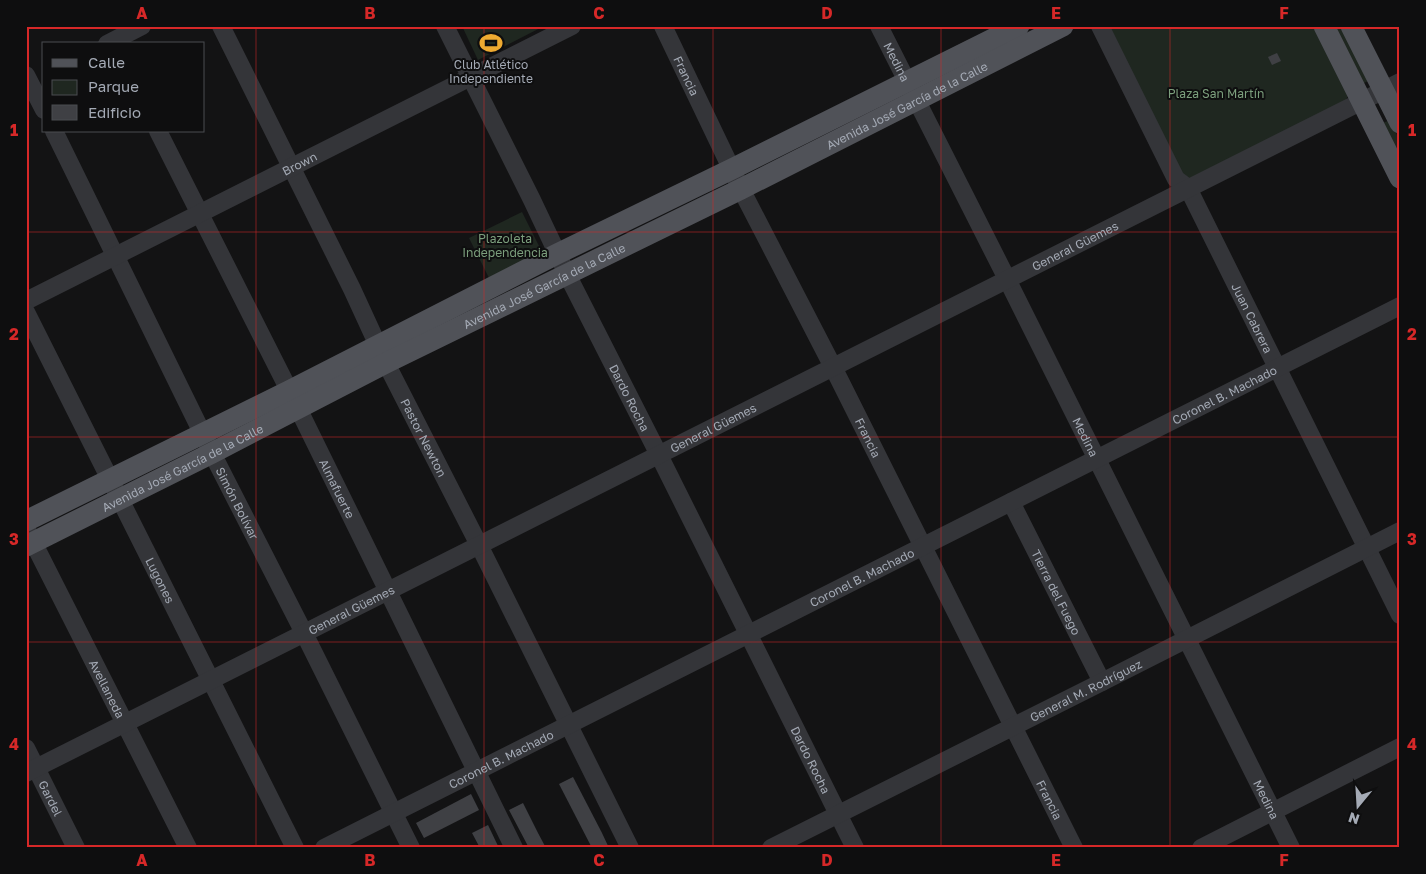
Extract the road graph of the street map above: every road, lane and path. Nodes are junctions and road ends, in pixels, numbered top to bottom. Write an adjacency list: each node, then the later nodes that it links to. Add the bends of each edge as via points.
1 (142, 26): 12 (street)
2 (221, 26): 22 (street, Pastor Newton)
3 (446, 26): 13 (street, Dardo Rocha)
4 (572, 26): 13 (street, Brown)
5 (663, 26): 23 (street, Francia)
6 (879, 26): 16 (street, Medina)
7 (1019, 26): 16 (main road, Avenida José García de la Calle)
8 (1063, 26): 16 (main road, Avenida José García de la Calle)
9 (1100, 26): 25 (street, Juan Cabrera, via 1177,181)
10 (1324, 26): 17 (main road)
11 (1351, 26): 15 (main road)
12 (114, 42)
13 (471, 77): 22 (street, Brown); 28 (street, Dardo Rocha)
14 (32, 79): 18 (street)
15 (1391, 86): 17 (street, General Güemes); 19 (main road)
16 (911, 91): 23 (main road, Avenida José García de la Calle); 26 (main road, Avenida José García de la Calle); 31 (street, Medina)
17 (1361, 101): 24 (main road); 25 (street, General Güemes)
18 (42, 105)
19 (1400, 123)
20 (54, 132): 29 (street, Simón Bolívar)
21 (158, 132): 27 (street, Almafuerte)
22 (291, 168): 27 (street, Brown); 35 (street, Pastor Newton)
23 (732, 170): 26 (street, Francia); 28 (main road, Avenida José García de la Calle)
24 (1400, 178)
25 (1188, 188): 31 (street, General Güemes); 37 (street, Juan Cabrera)
26 (741, 189): 30 (main road, Avenida José García de la Calle); 36 (street, Francia)
27 (199, 214): 29 (street, Brown); 38 (street, Almafuerte)
28 (557, 254): 30 (street, Dardo Rocha); 35 (main road, Avenida José García de la Calle)
29 (116, 256): 32 (street, Brown); 39 (street, Simón Bolívar)
30 (566, 274): 35 (main road, Avenida José García de la Calle); 41 (street, Dardo Rocha)
31 (1007, 279): 36 (street, General Güemes); 42 (street, Medina)
32 (26, 301)
33 (1400, 306): 37 (street, Coronel B. Machado)
34 (26, 312): 43 (street, Lugones)
35 (382, 354): 38 (main road, Avenida José García de la Calle); 49 (street, Pastor Newton)
36 (834, 367): 41 (street, General Güemes); 50 (street, Francia)
37 (1278, 367): 42 (street, Coronel B. Machado); 51 (street, Juan Cabrera)
38 (294, 400): 39 (main road, Avenida José García de la Calle); 40 (main road, Avenida José García de la Calle); 52 (street, Almafuerte)
39 (202, 434): 40 (street, Simón Bolívar); 43 (main road, Avenida José García de la Calle)
40 (212, 453): 44 (main road, Avenida José García de la Calle); 54 (street, Simón Bolívar)
41 (659, 455): 49 (street, General Güemes); 55 (street, Dardo Rocha)
42 (1097, 459): 45 (street, Coronel B. Machado); 56 (street, Medina)
43 (110, 480): 44 (street, Lugones); 46 (main road, Avenida José García de la Calle)
44 (119, 500): 48 (main road, Avenida José García de la Calle); 57 (street, Lugones)
45 (1011, 502): 50 (street, Coronel B. Machado); 58 (street, Tierra del Fuego)
46 (26, 521)
47 (1400, 531): 51 (street, General M. Rodríguez)
48 (28, 539): 59 (street, Avellaneda)
49 (479, 545): 52 (street, General Güemes); 60 (street, Pastor Newton)
50 (923, 546): 55 (street, Coronel B. Machado); 61 (street, Francia)
51 (1367, 548): 53 (street, Juan Cabrera); 56 (street, General M. Rodríguez)
52 (388, 591): 54 (street, General Güemes); 65 (street, Almafuerte)
53 (1400, 615)
54 (304, 633): 57 (street, General Güemes); 66 (street, Simón Bolívar)
55 (748, 634): 60 (street, Coronel B. Machado); 68 (street, Dardo Rocha)
56 (1186, 638): 58 (street, General M. Rodríguez); 67 (street, Medina)
57 (211, 680): 59 (street, General Güemes); 71 (street, Lugones)
58 (1102, 682): 61 (street, General M. Rodríguez)
59 (126, 723): 64 (street, General Güemes); 70 (street, Avellaneda)
60 (569, 724): 65 (street, Coronel B. Machado); 75 (street, Pastor Newton)
61 (1012, 726): 68 (street, General M. Rodríguez); 78 (street, Francia)
62 (1400, 747): 67 (street)
63 (26, 748): 64 (street, Gardel)
64 (32, 770): 69 (street, Gardel)
65 (476, 771): 66 (street, Coronel B. Machado); 74 (street, Almafuerte)
66 (394, 812): 72 (street, Coronel B. Machado); 73 (street, Simón Bolívar)
67 (1273, 812): 79 (street); 80 (street, Medina)
68 (838, 814): 76 (street, General M. Rodríguez); 77 (street, Dardo Rocha)
69 (76, 848)
70 (188, 848)
71 (295, 848)
72 (324, 848)
73 (411, 848)
74 (514, 848)
75 (630, 848)
76 (771, 848)
77 (855, 848)
78 (1074, 848)
79 (1201, 848)
80 (1291, 848)

